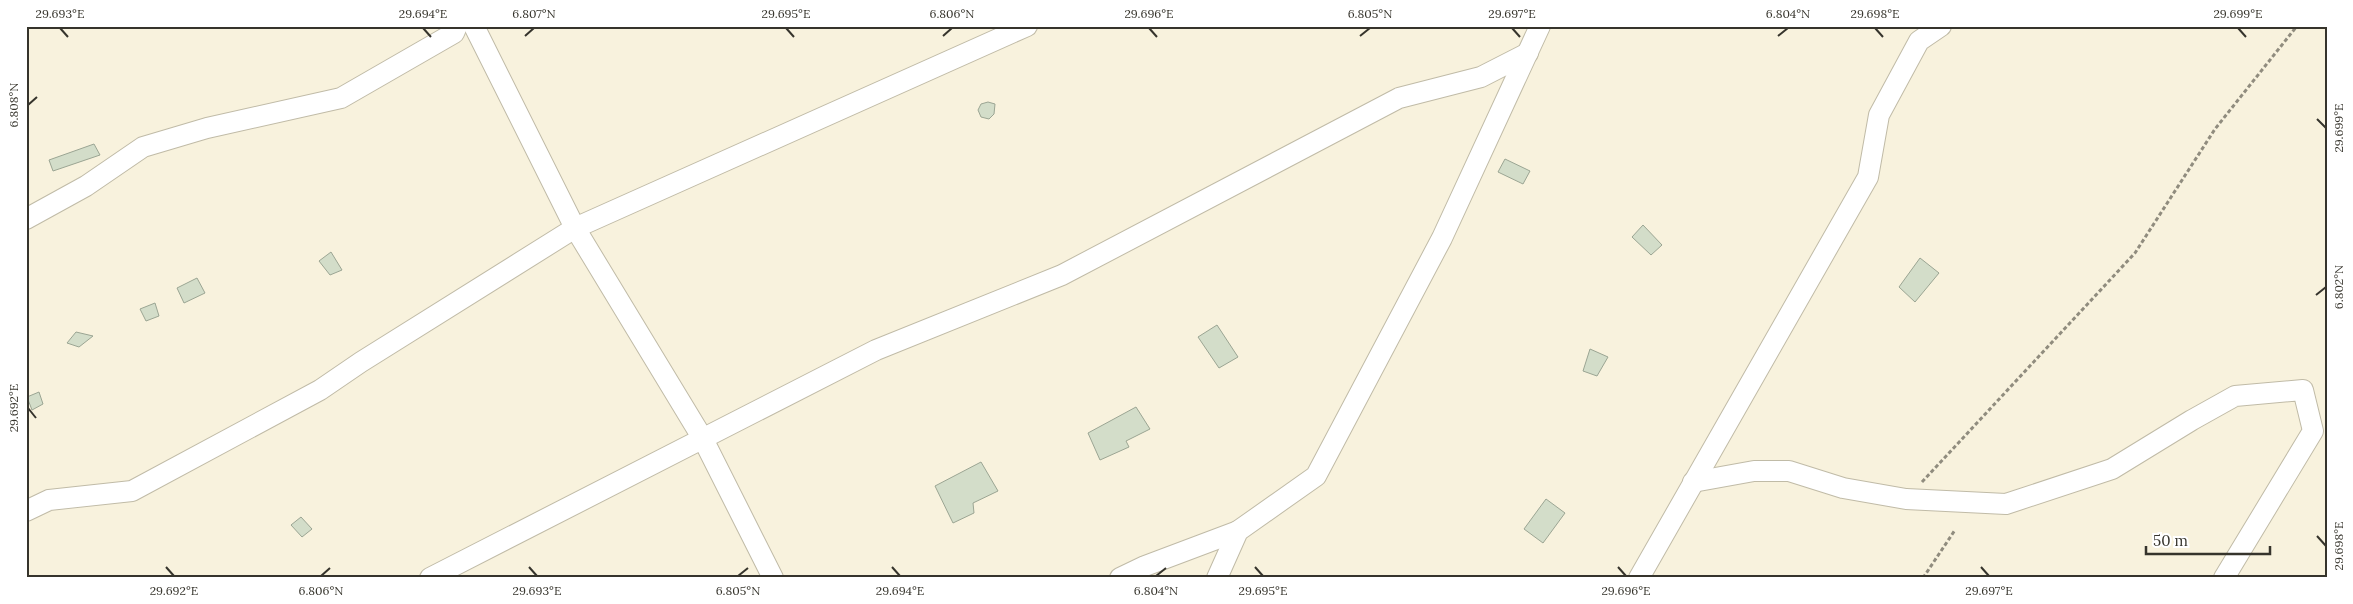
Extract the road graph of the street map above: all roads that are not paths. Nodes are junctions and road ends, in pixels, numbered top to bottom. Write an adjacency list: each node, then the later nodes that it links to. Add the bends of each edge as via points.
1 (457, 26): 7 (street, via 454,33 341,98 207,128 143,147 86,186)
2 (474, 26): 8 (street)
3 (1027, 26): 8 (street)
4 (1540, 26): 6 (street)
5 (1941, 26): 10 (street, via 1919,41 1880,115 1868,177)
6 (1528, 52): 9 (street, via 1481,77 1399,98 1062,275 876,350); 12 (street, via 1442,238 1316,476)
7 (26, 219)
8 (575, 228): 9 (street); 11 (street, via 320,390 132,491 49,500)
9 (704, 439): 13 (street); 14 (street)
10 (1693, 482): 17 (street); 18 (street, via 1754,472 1789,471 1843,488 1906,499 2006,504 2112,469 2235,396 2303,390 2313,431)
11 (26, 511)
12 (1238, 531): 15 (street); 16 (street)
13 (430, 578)
14 (773, 578)
15 (1120, 578)
16 (1217, 578)
17 (1639, 578)
18 (2224, 578)

